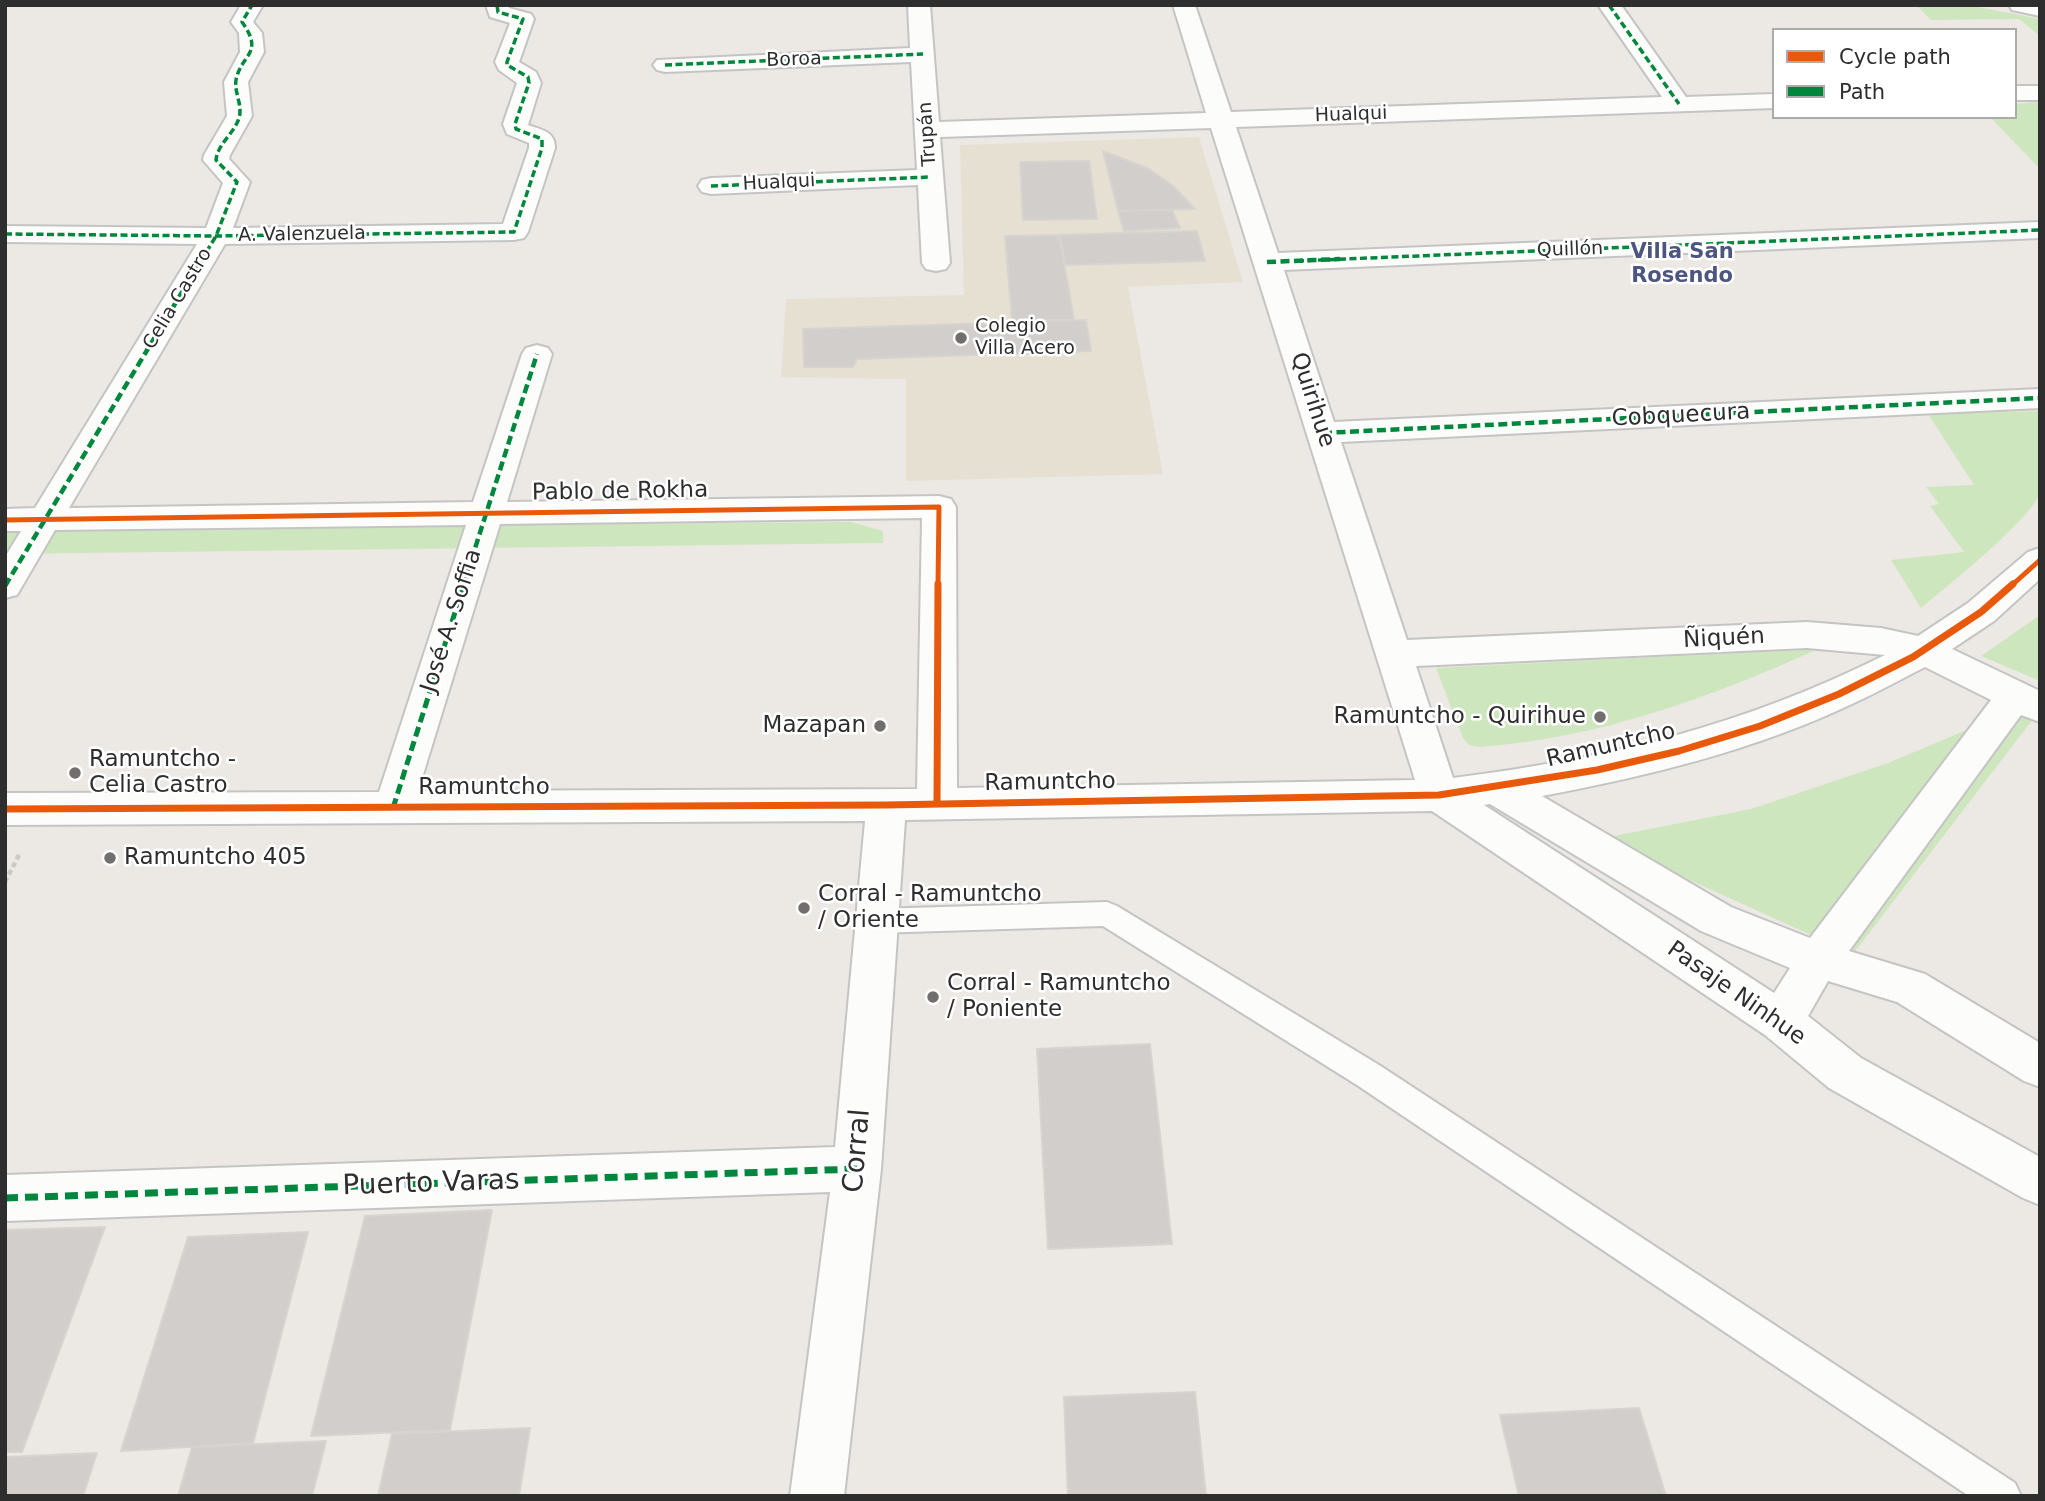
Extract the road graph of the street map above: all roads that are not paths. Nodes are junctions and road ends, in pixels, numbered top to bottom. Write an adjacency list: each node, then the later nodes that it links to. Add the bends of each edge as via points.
1 (252, 5): 20 (street, Celia Castro, via 242,22 250,33 252,52 236,82 242,105 239,120 216,152 216,160 237,182)
2 (497, 5): 20 (street, A. Valenzuela, via 498,12 523,19 507,62 528,77 529,83 516,129 542,139 514,232)
3 (919, 5): 8 (street, Trupán)
4 (1184, 5): 14 (street, Quirihue)
5 (1609, 5): 13 (street)
6 (2020, 5): 7 (street)
7 (2040, 9)
8 (923, 54): 9 (street, Boroa); 15 (street, Trupán)
9 (665, 65)
10 (2017, 93): 11 (street)
11 (2040, 93)
12 (1772, 101): 13 (street, Hualqui)
13 (1679, 104): 14 (street, Hualqui)
14 (1222, 120): 15 (street, Hualqui); 21 (street, Quirihue)
15 (928, 130): 16 (street, Trupán)
16 (930, 177): 17 (street, Hualqui); 22 (street, Trupán)
17 (711, 186)
18 (2040, 230): 21 (street, Quillón)
19 (5, 234): 20 (street, A. Valenzuela)
20 (216, 236): 27 (street, Celia Castro)
21 (1267, 262): 25 (street, Quirihue)
22 (936, 263)
23 (537, 354): 26 (street, José A. Soffia)
24 (2040, 398): 25 (street, Cobquecura)
25 (1323, 433): 32 (street, Quirihue)
26 (487, 513): 27 (street, Pablo de Rokha); 36 (street, Pablo de Rokha, via 939,507); 38 (street, José A. Soffia)
27 (45, 519): 28 (street, Pablo de Rokha); 30 (street, Celia Castro)
28 (5, 520)
29 (2040, 560): 31 (street, Ramuntcho, via 1956,630)
30 (5, 586)
31 (1923, 650): 32 (street, Ñiquén, via 1807,635); 33 (street, Ñiquén); 34 (street, Ramuntcho, via 1862,684 1725,739 1580,775)
32 (1393, 654): 35 (street, Quirihue)
33 (2027, 702): 41 (street)
34 (1498, 789): 35 (street, Ramuntcho); 41 (street, via 1716,919)
35 (1439, 795): 36 (street, Ramuntcho); 42 (street, Pasaje Ninhue)
36 (937, 804): 37 (street, Ramuntcho)
37 (886, 805): 38 (street, Ramuntcho); 40 (street, Corral)
38 (393, 808): 39 (street, Ramuntcho)
39 (5, 810)
40 (876, 921): 44 (street, Corral); 48 (lane, via 1107,914 1368,1074)
41 (1818, 960): 42 (street); 43 (street, via 1910,987)
42 (1781, 1021): 45 (street, Pasaje Ninhue, via 1845,1073)
43 (2040, 1067)
44 (857, 1169): 46 (street, Puerto Varas); 47 (street, Corral)
45 (2040, 1182)
46 (5, 1198)
47 (817, 1496)
48 (2001, 1496)

